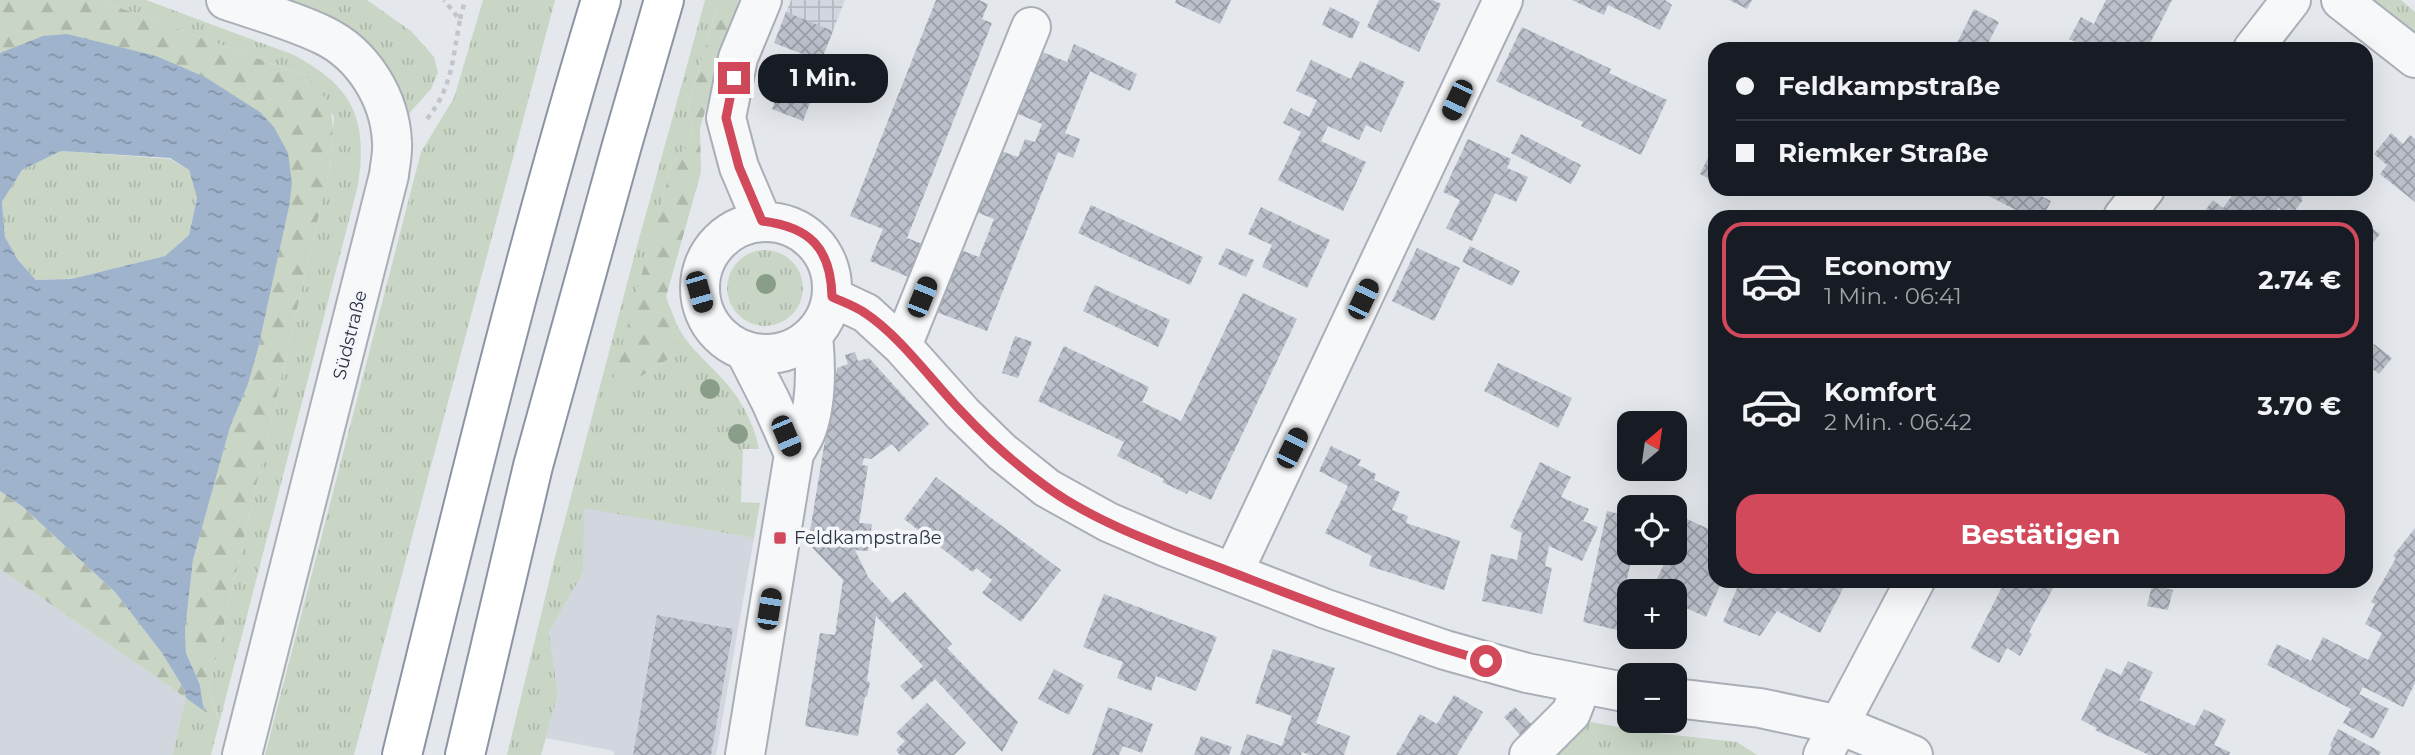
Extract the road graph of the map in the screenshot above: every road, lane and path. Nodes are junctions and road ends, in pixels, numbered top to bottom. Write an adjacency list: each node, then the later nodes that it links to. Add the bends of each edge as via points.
1 (226, 0): 14 (street, Südstraße, via 324,35 353,56 373,79 385,107)
2 (444, 0): 10 (path)
3 (466, 0): 10 (path)
4 (601, 0): 30 (highway, via 562,125)
5 (664, 0): 31 (highway, via 533,466)
6 (762, 0): 17 (street, via 738,58 726,118 739,167)
7 (1503, 0): 23 (street)
8 (2291, 0): 12 (street)
9 (2341, 0): 13 (street)
10 (460, 20): 14 (path, via 447,88 439,103 409,136)
11 (1031, 27): 20 (street)
12 (2258, 42)
13 (2415, 58)
14 (392, 144): 29 (street, Südstraße, via 389,175)
15 (2140, 196): 16 (street)
16 (2128, 210)
17 (762, 221): 18 (street, via 796,229 822,252 831,274); 21 (street, via 736,228 715,244 702,266 699,292 706,317 722,338)
18 (832, 297): 19 (street, via 826,317); 20 (street, via 866,313)
19 (813, 335): 21 (street, via 793,349 769,354); 22 (street, via 813,396 807,429)
20 (902, 346): 23 (street, via 962,413 1047,488 1108,522)
21 (745, 351): 22 (street)
22 (794, 454): 32 (street)
23 (1233, 573): 25 (street, via 1445,650)
24 (1911, 588): 28 (street)
25 (1581, 684): 26 (street); 33 (street, via 1571,713)
26 (1617, 691)
27 (1687, 699): 28 (street, via 1760,708)
28 (1831, 740): 34 (street)
29 (242, 755)
30 (402, 755)
31 (465, 755)
32 (746, 755)
33 (1529, 755)
34 (1913, 755)

